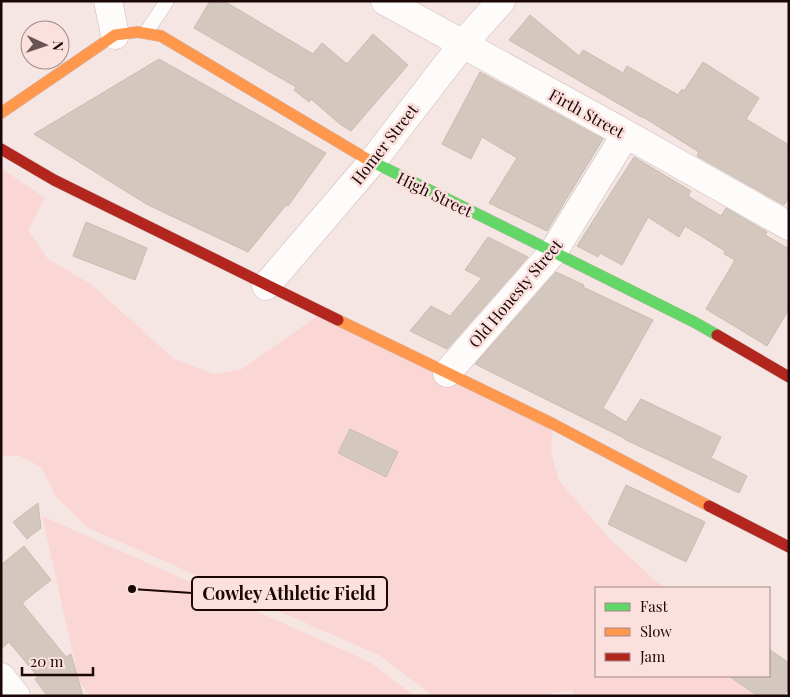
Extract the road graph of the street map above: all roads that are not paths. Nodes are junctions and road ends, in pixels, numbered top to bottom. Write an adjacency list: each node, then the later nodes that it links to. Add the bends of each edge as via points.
1 (108, 1): 6 (street)
2 (167, 1): 5 (lane)
3 (385, 1): 7 (street, Firth Street)
4 (501, 1): 7 (street, Homer Street)
5 (147, 31): 6 (street); 11 (street, High Street)
6 (115, 35): 8 (street)
7 (462, 45): 9 (street, Firth Street); 11 (street, Homer Street)
8 (1, 113)
9 (626, 134): 12 (street, Firth Street); 13 (street, Old Honesty Street)
10 (1, 149): 14 (street, via 54,180)
11 (372, 162): 13 (street, High Street); 14 (street, Homer Street)
12 (789, 226)
13 (553, 252): 15 (street, Old Honesty Street); 16 (street, High Street, via 694,322)
14 (266, 286): 15 (street)
15 (447, 374): 17 (street, via 553,424)
16 (789, 377)
17 (789, 547)
18 (1, 677): 19 (street)
19 (16, 696)

